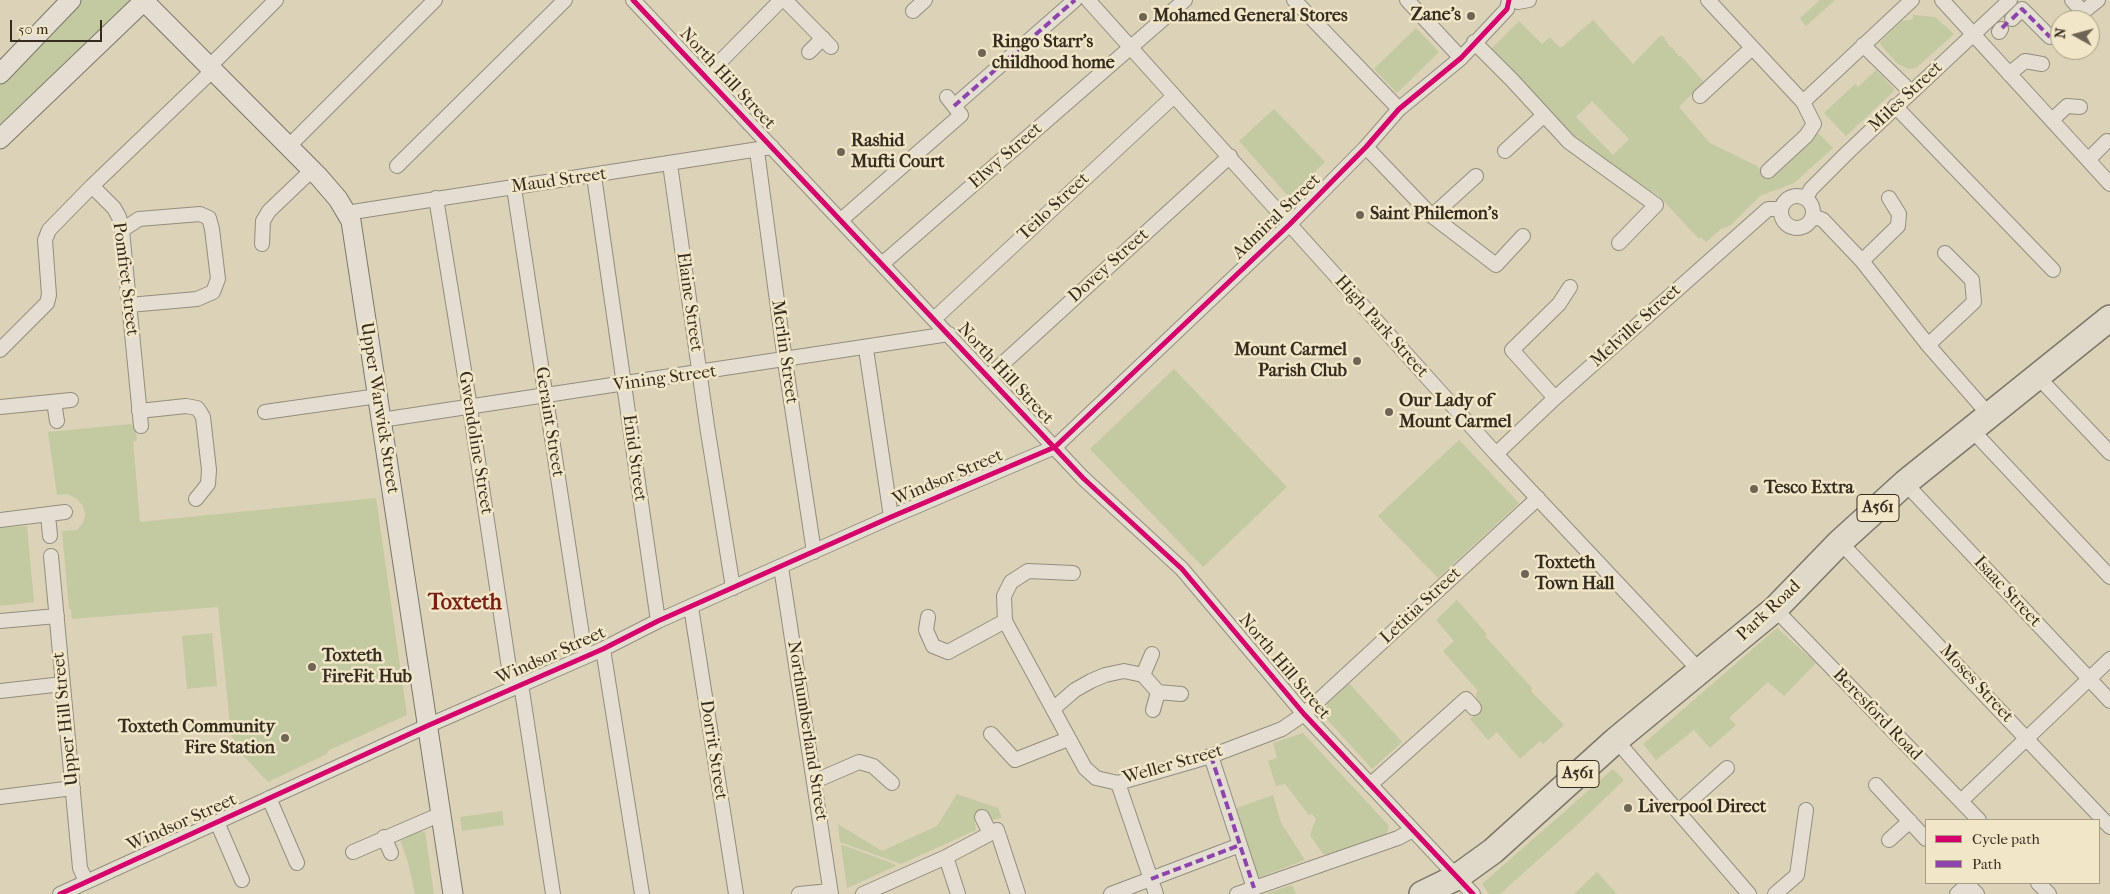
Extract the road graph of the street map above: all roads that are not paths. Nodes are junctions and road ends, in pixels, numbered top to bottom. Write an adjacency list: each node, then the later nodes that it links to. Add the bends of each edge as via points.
1 (71, 0): 36 (main road)
2 (144, 0): 35 (main road, Upper Warwick Street); 48 (main road)
3 (276, 0): 35 (street)
4 (435, 0): 50 (street)
5 (565, 0): 58 (street)
6 (633, 0): 38 (street, North Hill Street)
7 (782, 0): 38 (street)
8 (785, 0): 32 (street, via 827,42)
9 (925, 0): 24 (street)
10 (1075, 0): 73 (street, via 951,101 961,115)
11 (1088, 0): 30 (street, High Park Street)
12 (1185, 0): 30 (street, Elwy Street)
13 (1294, 0): 45 (street)
14 (1406, 0): 33 (street)
15 (1510, 0): 28 (street, Admiral Street, via 1507,9)
16 (1515, 0): 17 (street)
17 (1529, 0)
18 (1708, 0): 31 (street)
19 (1912, 0): 29 (street)
20 (1942, 0): 26 (street)
21 (2010, 0): 26 (street, Miles Street)
22 (2098, 0): 23 (street)
23 (2087, 10)
24 (913, 11)
25 (2005, 26): 27 (street, via 2022,9)
26 (1973, 34): 37 (street); 39 (street, Miles Street)
27 (2050, 37)
28 (1474, 42): 33 (street, Admiral Street); 46 (street)
29 (1863, 45): 39 (street); 42 (street)
30 (1130, 48): 40 (street, High Park Street); 81 (street, Elwy Street)
31 (1752, 48): 41 (street); 42 (street)
32 (809, 52)
33 (1461, 58): 45 (street, Admiral Street)
34 (2042, 64): 37 (street, via 2025,60)
35 (210, 70): 50 (main road, Upper Warwick Street); 64 (street)
36 (0, 74)
37 (2009, 74): 47 (street)
38 (706, 76): 51 (street, North Hill Street)
39 (1911, 92): 43 (street, Miles Street)
40 (1174, 96): 55 (street, High Park Street); 85 (street, Teilo Street)
41 (1700, 96)
42 (1802, 102): 60 (street, via 1814,124 1806,136)
43 (1895, 106): 67 (street, Miles Street, via 1811,189); 82 (street)
44 (2080, 107): 47 (street, via 2067,106)
45 (1399, 109): 52 (street, Admiral Street)
46 (1543, 116): 54 (street); 78 (street, via 1569,142 1656,205)
47 (2052, 120): 56 (street)
48 (0, 139)
49 (2108, 141): 56 (street)
50 (288, 146): 59 (main road, Upper Warwick Street)
51 (772, 147): 53 (street, Maud Street); 73 (street, North Hill Street)
52 (1366, 148): 71 (street); 74 (street, Admiral Street)
53 (757, 151): 57 (street, Maud Street); 91 (street, Merlin Street)
54 (1506, 151)
55 (1230, 156): 74 (street, High Park Street); 93 (street, Dovey Street)
56 (2088, 160): 63 (street)
57 (670, 164): 61 (street, Maud Street); 92 (street, Elaine Street)
58 (397, 166)
59 (312, 170): 70 (main road, Upper Warwick Street); 77 (street, via 269,211 262,226)
60 (1768, 172)
61 (594, 176): 65 (street, Maud Street); 95 (street, Enid Street)
62 (1476, 176): 71 (street)
63 (2110, 184)
64 (92, 186): 75 (street, Pomfret Street, via 114,208); 90 (street, via 49,230 45,240 47,303)
65 (514, 188): 66 (street, Maud Street); 97 (street, Geraint Street)
66 (436, 198): 70 (street, Maud Street); 102 (street, Gwendoline Street)
67 (1806, 198): 69 (street, Melville Street, via 1792,196); 72 (street, via 1812,204)
68 (1889, 198): 80 (street, via 1899,214 1898,226)
69 (1781, 209): 72 (street, via 1783,220 1794,228 1807,225); 98 (street, Melville Street, via 1768,209)
70 (346, 213): 96 (main road, Upper Warwick Street, via 351,221)
71 (1432, 216): 76 (street, via 1496,265)
72 (1813, 216): 80 (street, via 1823,220)
73 (841, 220): 81 (street, North Hill Street)
74 (1289, 225): 109 (street, Admiral Street); 111 (street, High Park Street)
75 (122, 230): 84 (street, Pomfret Street); 84 (street, via 139,220 200,214 209,218 218,279 213,292 197,299)
76 (1523, 236)
77 (262, 244)
78 (1619, 244)
79 (1945, 253): 88 (street, via 1972,280 1974,302)
80 (1862, 261): 88 (street)
81 (882, 264): 85 (street, North Hill Street)
82 (2053, 270)
83 (1570, 287): 98 (street, via 1559,304 1512,350)
84 (129, 305): 103 (street, Pomfret Street)
85 (934, 319): 87 (street, North Hill Street)
86 (2109, 320): 94 (highway, Park Road / A561)
87 (949, 334): 89 (street, Vining Street); 93 (street, North Hill Street)
88 (1928, 345): 107 (street)
89 (866, 349): 91 (street, Vining Street); 117 (street)
90 (0, 350)
91 (785, 360): 92 (street, Vining Street); 121 (street, Merlin Street)
92 (700, 374): 95 (street, Vining Street); 126 (street, Elaine Street)
93 (988, 377): 109 (street, North Hill Street)
94 (2038, 377): 107 (highway, Park Road / A561); 110 (street)
95 (623, 385): 97 (street, Vining Street); 132 (street, Enid Street)
96 (378, 396): 104 (street); 105 (main road, Upper Warwick Street)
97 (546, 397): 102 (street, Vining Street); 136 (street, Geraint Street)
98 (1555, 398): 111 (street, Melville Street)
99 (71, 400): 100 (street)
100 (54, 402): 101 (street); 106 (street)
101 (0, 407)
102 (470, 407): 105 (street, Vining Street); 142 (street, Gwendoline Street)
103 (139, 411): 108 (street, Pomfret Street); 114 (street, via 186,406 197,408 203,417 208,484)
104 (265, 412)
105 (381, 420): 151 (main road, Upper Warwick Street)
106 (57, 421)
107 (1981, 423): 112 (highway, Park Road / A561); 125 (street)
108 (141, 426)
109 (1055, 447): 117 (street, Windsor Street); 150 (street, North Hill Street, via 1083,478 1182,569)
110 (2110, 452)
111 (1496, 454): 113 (street, High Park Street)
112 (1905, 483): 120 (highway, Park Road / A561); 140 (street, Isaac Street)
113 (1538, 498): 138 (street, High Park Street); 150 (street, Letitia Street)
114 (196, 499)
115 (65, 512): 116 (street)
116 (48, 516): 118 (street); 119 (street)
117 (891, 517): 121 (street, Windsor Street)
118 (0, 520)
119 (50, 536)
120 (1840, 542): 128 (highway, Park Road / A561); 153 (street, Moses Street)
121 (814, 552): 123 (street, Windsor Street)
122 (52, 556): 129 (street, Upper Hill Street)
123 (781, 567): 126 (street, Windsor Street); 158 (street, Northumberland Street)
124 (1073, 573): 133 (street, via 1028,571 1011,582 1004,596)
125 (2110, 577)
126 (733, 588): 127 (street, Windsor Street)
127 (691, 607): 132 (street, Windsor Street); 197 (street, Dorrit Street)
128 (1775, 609): 138 (highway, Park Road / A561); 166 (street, Beresford Road)
129 (56, 616): 131 (street); 141 (street, Upper Hill Street)
130 (928, 617): 133 (street, via 926,630 933,646 948,652)
131 (0, 620)
132 (658, 621): 134 (street, Windsor Street)
133 (1005, 621): 148 (street, Weller Street)
134 (603, 649): 136 (street, Windsor Street); 196 (street)
135 (1152, 654): 139 (street)
136 (585, 655): 142 (street, Windsor Street)
137 (2110, 659): 140 (street)
138 (1700, 671): 155 (highway, Park Road / A561)
139 (1143, 675): 144 (street); 148 (street, via 1124,671 1105,675 1076,690)
140 (2089, 679): 146 (street, Isaac Street); 153 (street)
141 (63, 684): 143 (street); 162 (street, Upper Hill Street)
142 (516, 686): 151 (street, Windsor Street); 195 (street, Gwendoline Street)
143 (0, 691)
144 (1158, 692): 145 (street); 149 (street)
145 (1181, 694)
146 (2110, 701)
147 (1474, 708): 161 (street, via 1466,699)
148 (1053, 709): 154 (street, Weller Street)
149 (1154, 710)
150 (1304, 714): 156 (street, Weller Street, via 1282,729); 161 (street, North Hill Street)
151 (427, 726): 165 (street, Windsor Street); 169 (main road, Upper Warwick Street)
152 (991, 734): 154 (street, via 1015,760)
153 (2027, 738): 166 (street); 174 (street, Moses Street)
154 (1068, 739): 160 (street, Weller Street, via 1085,768 1096,778)
155 (1616, 740): 168 (street); 189 (highway, Park Road / A561, via 1493,851)
156 (1211, 756): 160 (street, Weller Street); 180 (street)
157 (1727, 768): 168 (street)
158 (815, 782): 159 (street, via 859,762 873,766); 192 (street, Northumberland Street)
159 (892, 783)
160 (1118, 783): 185 (street)
161 (1370, 785): 175 (street, North Hill Street)
162 (73, 788): 164 (street); 187 (street, Upper Hill Street, via 80,868)
163 (1884, 788): 172 (street)
164 (0, 797)
165 (269, 798): 173 (street, Windsor Street); 184 (street)
166 (1961, 801): 171 (street, Beresford Road)
167 (1806, 810): 207 (street, via 1797,875)
168 (1678, 812): 206 (street)
169 (441, 814): 177 (street); 194 (main road, Upper Warwick Street)
170 (982, 817): 176 (street)
171 (1978, 819)
172 (1910, 821): 178 (street); 179 (street)
173 (217, 822): 186 (street); 187 (street, Windsor Street)
174 (2110, 828)
175 (1413, 830): 189 (street, North Hill Street); 191 (street)
176 (993, 832): 183 (street); 201 (street)
177 (384, 837): 181 (street); 182 (street)
178 (1925, 838)
179 (1889, 840)
180 (1240, 845): 185 (street); 191 (street)
181 (353, 852)
182 (391, 853)
183 (946, 857): 199 (street); 200 (street)
184 (297, 863)
185 (1151, 879): 202 (street); 203 (street)
186 (242, 880)
187 (86, 881): 193 (street, Windsor Street)
188 (2039, 884): 209 (street)
189 (1465, 886): 205 (highway, Park Road / A561)
190 (1970, 887): 208 (street)
191 (1254, 888): 204 (street)
192 (831, 892): 198 (street)
193 (60, 894)
194 (453, 894)
195 (553, 894)
196 (642, 894)
197 (736, 894)
198 (799, 894)
199 (863, 894)
200 (958, 894)
201 (1018, 894)
202 (1111, 894)
203 (1156, 894)
204 (1237, 894)
205 (1422, 894)
206 (1749, 894)
207 (1776, 894)
208 (1956, 894)
209 (2049, 894)

